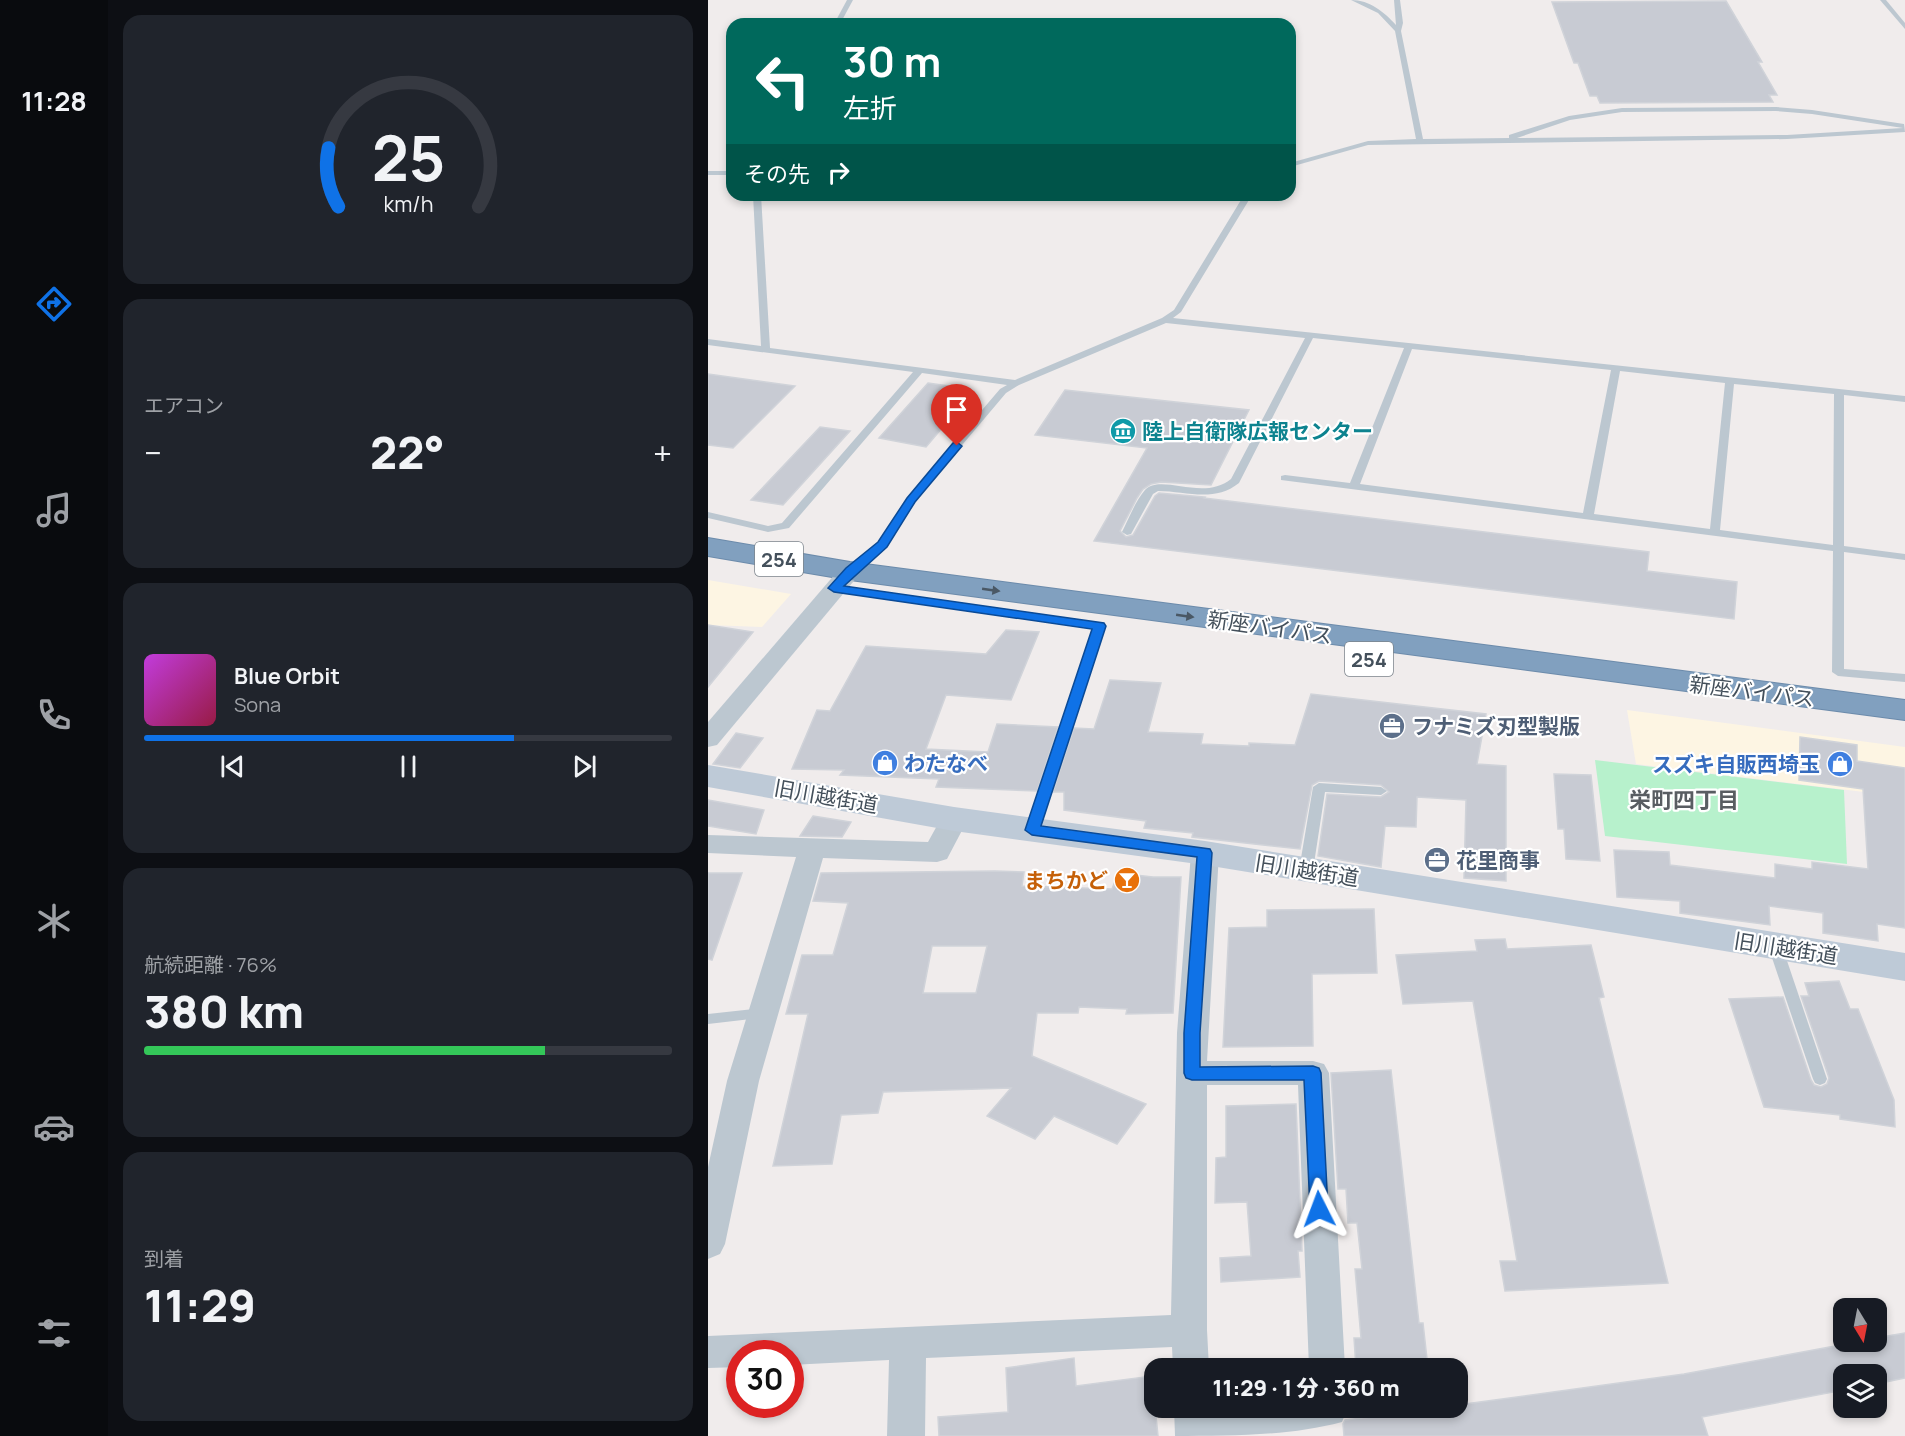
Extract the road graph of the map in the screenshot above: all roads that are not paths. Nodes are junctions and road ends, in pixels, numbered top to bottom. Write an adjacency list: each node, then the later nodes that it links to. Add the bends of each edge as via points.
1 (850, 0): 5 (lane)
2 (1354, 0): 7 (lane, via 1380,12)
3 (1397, 0): 7 (lane)
4 (1882, 0): 6 (lane)
5 (840, 18)
6 (1905, 27)
7 (1398, 31): 10 (lane)
8 (1905, 128): 9 (lane, via 1787,137); 9 (lane, via 1776,109 1622,110 1569,118)
9 (1508, 140): 10 (lane)
10 (1420, 141): 11 (lane, via 1368,143)
11 (1296, 163)
12 (708, 173): 13 (lane)
13 (726, 173)
14 (757, 201): 20 (lane)
15 (1244, 201): 16 (lane, via 1177,312)
16 (1165, 320): 17 (lane); 24 (lane)
17 (1310, 336): 19 (lane); 31 (lane, via 1229,487 1222,492 1156,488 1149,492)
18 (708, 342): 20 (lane)
19 (1408, 346): 21 (lane); 28 (lane)
20 (766, 350): 22 (lane)
21 (1616, 368): 23 (lane); 30 (lane)
22 (921, 369): 24 (lane); 29 (lane, via 785,526 768,529)
23 (1730, 380): 25 (lane); 32 (lane)
24 (1016, 383): 37 (lane, via 1003,391 911,501 883,545)
25 (1839, 392): 26 (lane); 34 (lane)
26 (1905, 399)
27 (1285, 477): 28 (lane)
28 (1354, 486): 30 (lane)
29 (708, 514)
30 (1588, 516): 32 (lane)
31 (1127, 532)
32 (1715, 532): 34 (lane)
33 (708, 547): 37 (highway, 新座バイパス / 254)
34 (1837, 548): 35 (lane); 39 (lane, via 1838,672)
35 (1905, 556)
36 (708, 566): 37 (highway, 新座バイパス / 254)
37 (842, 580): 38 (highway, 新座バイパス / 254); 40 (highway, 新座バイパス / 254, one-way to 40); 42 (street)
38 (1100, 626): 41 (highway, 新座バイパス / 254); 46 (lane)
39 (1905, 678)
40 (1905, 710)
41 (1905, 727)
42 (708, 739)
43 (708, 776): 45 (main road, 旧川越街道)
44 (1381, 791): 50 (lane, via 1319,787)
45 (954, 819): 46 (main road, 旧川越街道); 48 (street, via 937,852)
46 (1032, 830): 49 (main road, 旧川越街道)
47 (708, 844): 48 (street)
48 (812, 848): 53 (street)
49 (1205, 853): 50 (main road, 旧川越街道); 55 (street)
50 (1306, 870): 51 (main road, 旧川越街道)
51 (1775, 946): 52 (main road, 旧川越街道); 56 (lane)
52 (1905, 967)
53 (763, 1013): 54 (lane); 57 (street, via 743,1081)
54 (708, 1019)
55 (1192, 1073): 58 (street); 62 (street, via 1313,1073)
56 (1820, 1079)
57 (708, 1244)
58 (1188, 1330): 59 (street); 61 (street)
59 (908, 1343): 60 (street); 65 (street)
60 (708, 1352)
61 (1190, 1358)
62 (1327, 1358)
63 (1257, 1418): 64 (street)
64 (1194, 1425)
65 (906, 1436)

